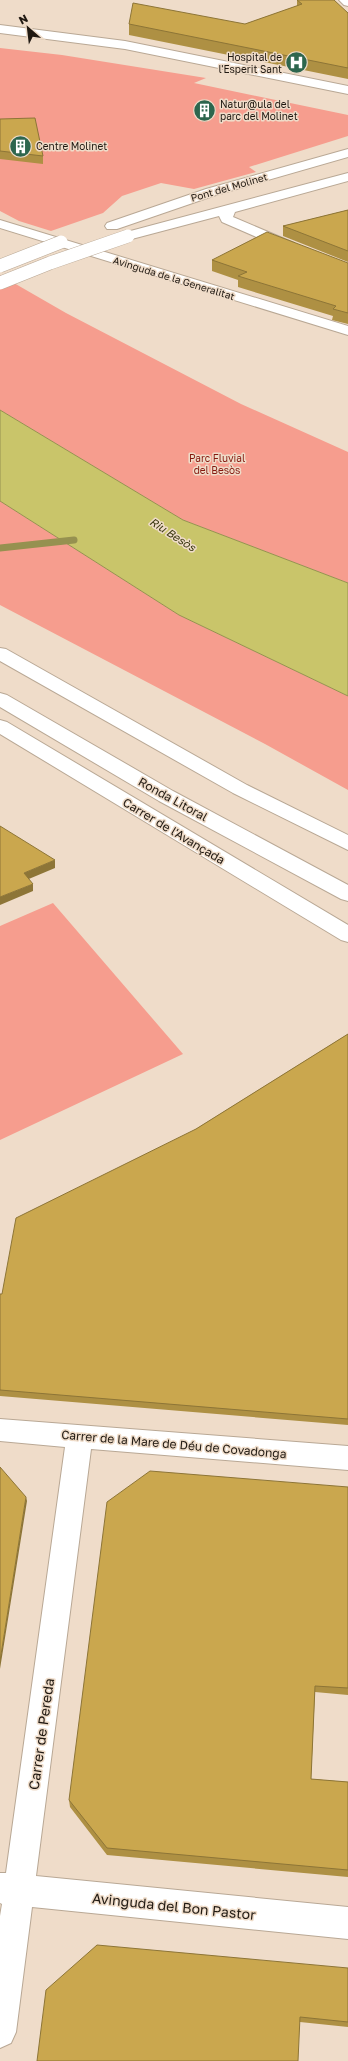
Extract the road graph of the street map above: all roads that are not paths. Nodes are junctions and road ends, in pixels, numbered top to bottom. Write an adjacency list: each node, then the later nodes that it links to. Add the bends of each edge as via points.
1 (345, 0): 2 (main road)
2 (348, 3)
3 (0, 29): 7 (main road, via 125,46)
4 (68, 50): 5 (main road)
5 (99, 54)
6 (131, 59): 8 (main road)
7 (348, 90)
8 (348, 99)
9 (348, 153): 15 (main road, Pont del Molinet, via 211,192)
10 (348, 161): 15 (main road, Pont del Molinet)
11 (348, 169): 18 (main road, Pont del Molinet, via 229,202)
12 (348, 177): 13 (main road, Pont del Molinet)
13 (229, 209): 18 (main road, Pont del Molinet); 19 (main road, via 227,219)
14 (0, 224): 22 (main road, Avinguda de la Generalitat)
15 (112, 226): 16 (main road, Pont del Molinet)
16 (97, 231)
17 (82, 236): 20 (main road, bridge)
18 (128, 236): 21 (main road, Pont del Molinet, bridge, via 50,262)
19 (302, 251)
20 (0, 266)
21 (0, 283)
22 (348, 331)
23 (0, 653): 26 (main road, via 240,789)
24 (0, 700): 27 (main road, Ronda Litoral, via 166,796)
25 (0, 726): 28 (main road, Carrer de l'Avançada)
26 (348, 843)
27 (348, 894)
28 (348, 936)
29 (0, 1430): 30 (main road, Carrer de la Mare de Déu de Covadonga)
30 (80, 1436): 31 (main road, Carrer de la Mare de Déu de Covadonga); 32 (main road, Carrer de Pereda)
31 (348, 1458)
32 (10, 1889): 33 (main road, Avinguda del Bon Pastor); 34 (main road, Carrer de Pereda)
33 (348, 1924)
34 (0, 2032)

